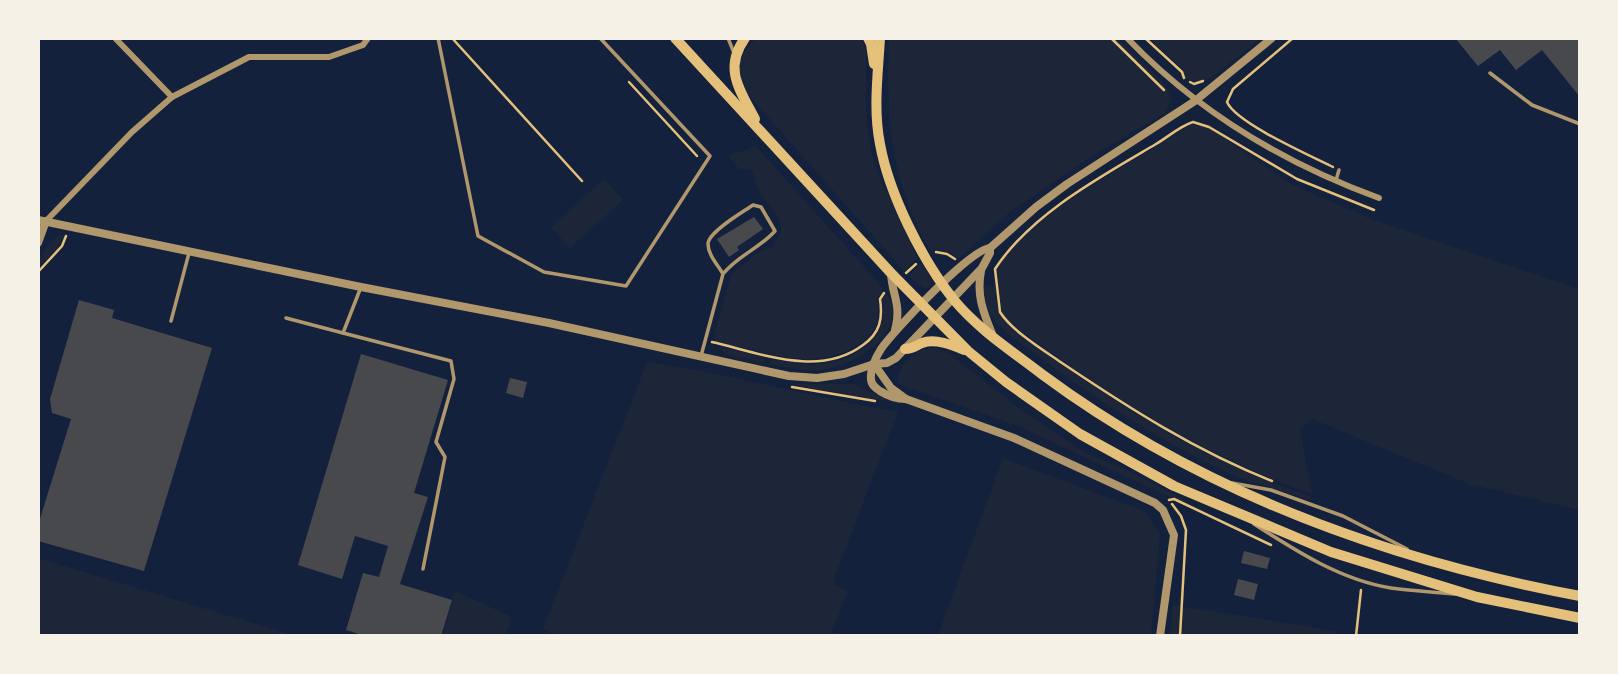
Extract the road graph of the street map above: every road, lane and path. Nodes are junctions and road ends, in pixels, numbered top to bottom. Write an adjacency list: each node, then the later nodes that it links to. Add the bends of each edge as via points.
1 (115, 38): 22 (street)
2 (368, 38): 22 (street, via 363,45 329,57 249,57)
3 (438, 38): 5 (lane, via 478,236 544,272 626,286 710,156)
4 (452, 38): 28 (path)
5 (600, 38)
6 (674, 38): 25 (main road)
7 (728, 38): 16 (lane)
8 (745, 38): 16 (main road)
9 (868, 38): 20 (main road)
10 (880, 38): 20 (main road)
11 (1111, 38): 21 (path)
12 (1128, 38): 23 (street)
13 (1145, 38): 19 (path, via 1185,80 1194,84)
14 (1272, 38): 23 (street)
15 (1293, 38): 27 (path, via 1233,89 1227,102 1240,117)
16 (735, 55): 25 (main road, via 738,89)
17 (1490, 73): 24 (lane, via 1532,105)
18 (622, 75): 26 (path)
19 (1205, 80)
20 (877, 85): 45 (main road, via 880,144 887,170 907,221)
21 (1164, 90)
22 (172, 97): 32 (street)
23 (1195, 101): 29 (street, via 1253,140); 35 (street, via 1067,184)
24 (1580, 124)
25 (762, 132): 42 (main road)
26 (697, 156)
27 (1339, 170): 29 (lane)
28 (582, 181)
29 (1335, 182): 30 (street)
30 (1379, 198)
31 (1374, 210): 67 (path, via 1297,179 1193,122 1074,194 1014,245 995,269 1000,312 1028,338 1165,429)
32 (42, 220): 34 (street); 36 (street)
33 (65, 239): 41 (path)
34 (38, 243)
35 (990, 248): 40 (street); 45 (street, via 978,252)
36 (190, 251): 46 (street); 52 (lane)
37 (933, 253): 38 (path)
38 (955, 260)
39 (919, 261): 43 (path)
40 (982, 268): 48 (street); 55 (street, via 980,300)
41 (38, 272)
42 (891, 273): 49 (main road); 53 (street, via 899,304)
43 (906, 273)
44 (723, 274): 44 (lane, via 775,231 761,207 753,205 711,235 711,254); 56 (lane)
45 (943, 284): 48 (main road); 49 (street)
46 (360, 288): 54 (lane); 60 (street)
47 (886, 291): 59 (path, via 880,299 878,331 854,351 826,362)
48 (953, 299): 50 (street); 55 (main road)
49 (922, 304): 50 (main road); 53 (street)
50 (934, 317): 57 (street); 58 (main road)
51 (286, 318): 54 (lane)
52 (171, 321)
53 (894, 332): 61 (street)
54 (343, 333): 72 (lane, via 451,361 454,379 436,442 445,457)
55 (993, 337): 66 (main road, via 1077,400)
56 (706, 341): 59 (path); 60 (lane)
57 (905, 348): 58 (main road, via 933,341); 61 (street, via 887,363)
58 (968, 351): 69 (main road, via 1080,434 1174,486)
59 (769, 355): 62 (path)
60 (701, 356): 62 (street)
61 (874, 364): 62 (street, via 817,378); 64 (street); 64 (street, via 873,385 887,396)
62 (766, 371)
63 (785, 386): 65 (path)
64 (905, 399): 68 (street, via 1014,438)
65 (876, 401)
66 (1217, 480): 71 (main road, via 1338,532); 71 (lane, via 1271,490 1342,516)
67 (1274, 482)
68 (1155, 503): 70 (path, via 1174,499); 77 (street, via 1170,521 1174,535)
69 (1241, 515): 75 (main road, via 1331,552); 75 (lane, via 1326,567 1363,581)
70 (1281, 550)
71 (1438, 564): 74 (main road)
72 (423, 569)
73 (1362, 585): 78 (path)
74 (1580, 596)
75 (1477, 597): 76 (main road)
76 (1580, 618)
77 (1160, 635)
78 (1356, 635)

